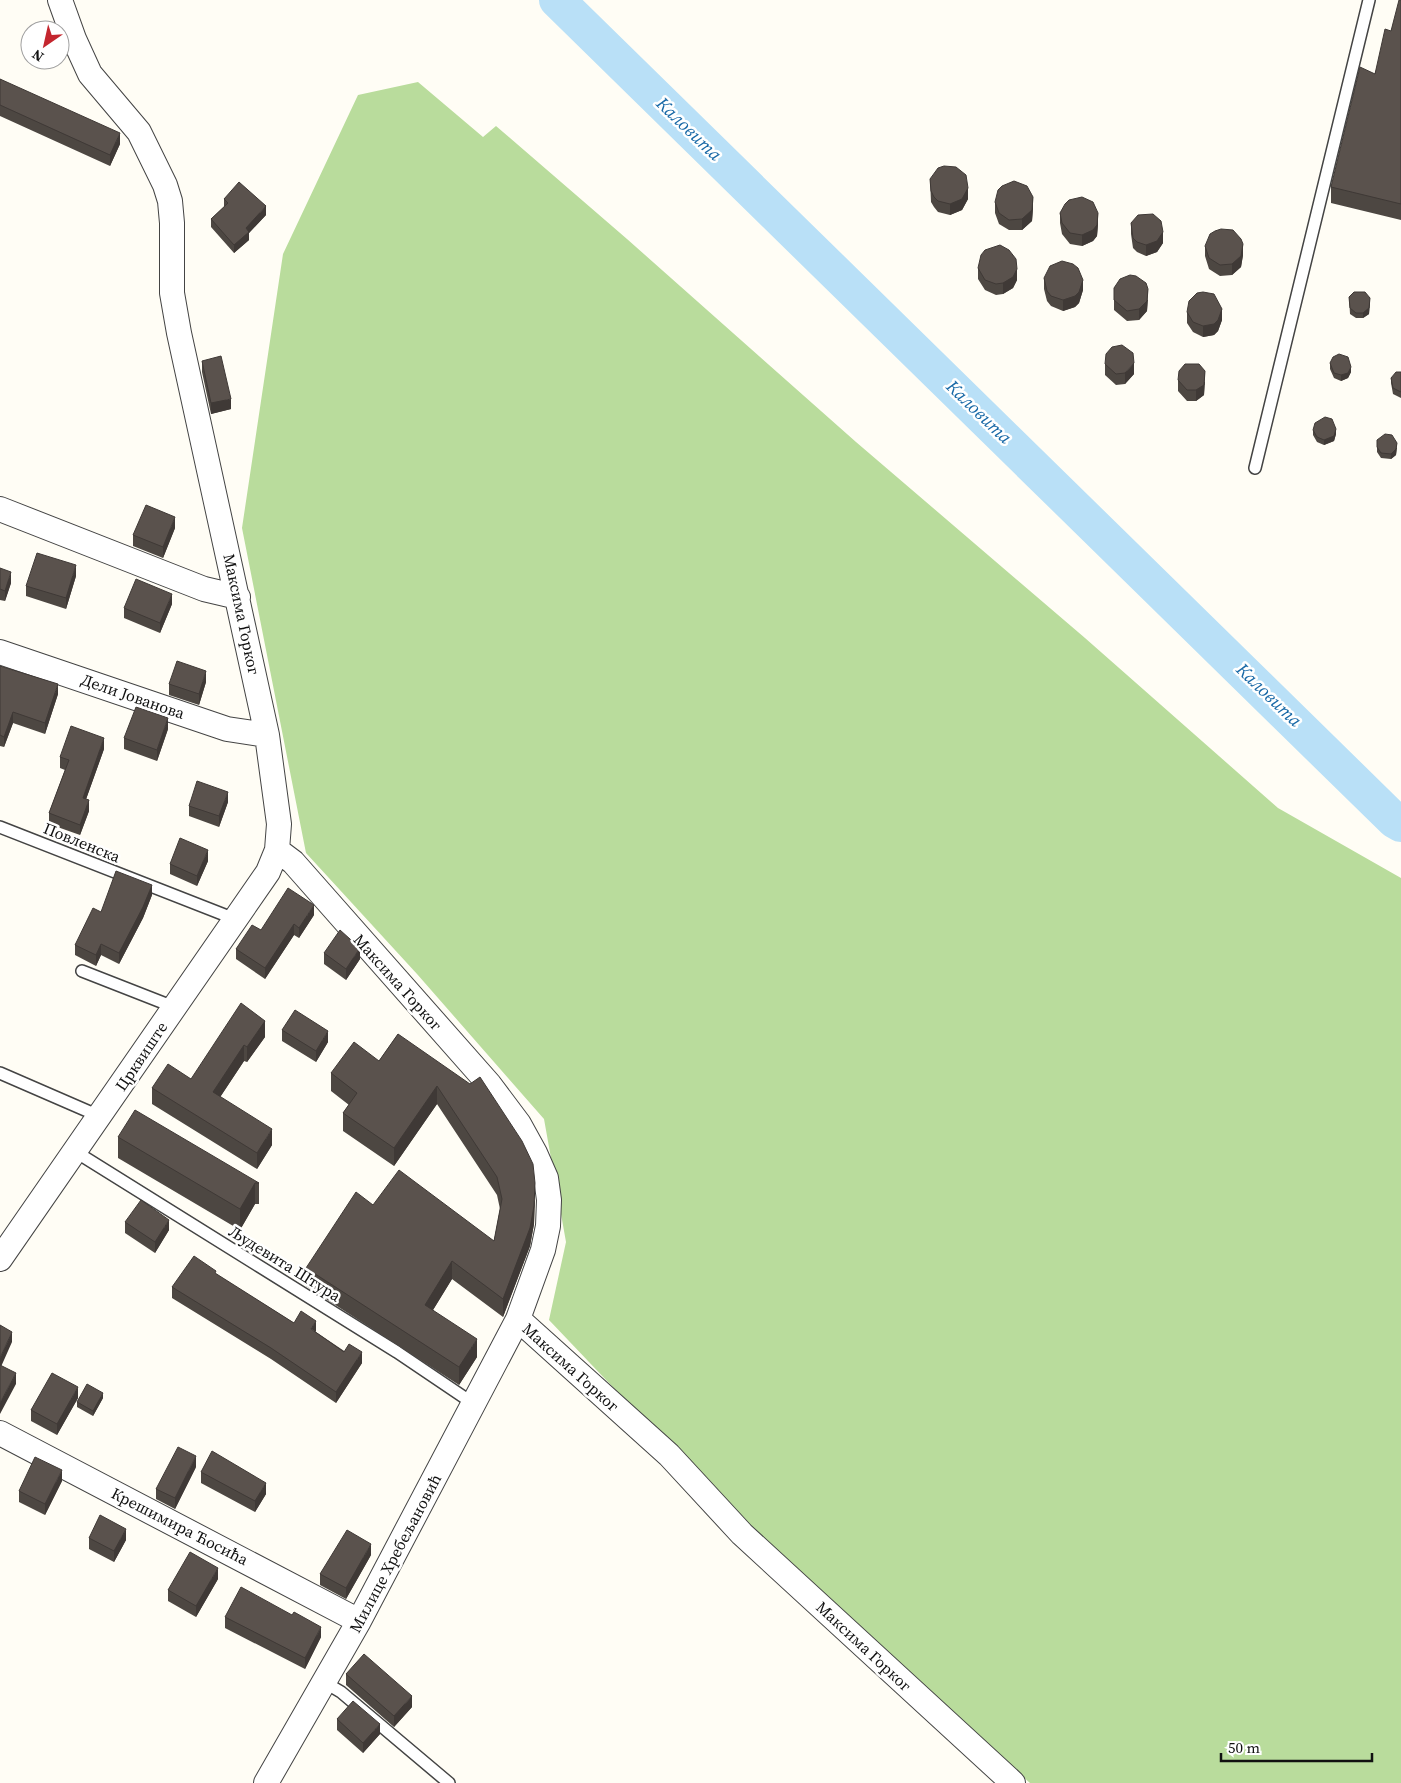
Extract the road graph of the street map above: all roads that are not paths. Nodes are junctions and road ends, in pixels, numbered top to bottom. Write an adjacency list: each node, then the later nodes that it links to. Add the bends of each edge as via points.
1 (60, 0): 5 (street, Максима Горког, via 90,74 139,132 158,167 170,201 172,293)
2 (1369, 0): 3 (lane)
3 (1255, 468)
4 (0, 509): 5 (street, via 204,589)
5 (238, 597): 7 (street, Максима Горког)
6 (0, 652): 7 (street, Дели Јованова, via 227,729)
7 (268, 736): 9 (street, Максима Горког, via 279,824)
8 (0, 827): 10 (lane, Повленска)
9 (277, 850): 10 (street, Црквиште, via 268,872); 17 (street, Максима Горког, via 293,862 489,1084 536,1153 546,1178 548,1226 543,1250)
10 (235, 919): 12 (street, Црквиште)
11 (82, 971): 12 (lane)
12 (174, 1007): 14 (street, Црквиште)
13 (0, 1073): 14 (lane)
14 (99, 1116): 15 (street, Црквиште)
15 (76, 1152): 16 (street, Црквиште); 18 (lane, Људевита Штура, via 397,1352)
16 (0, 1259)
17 (518, 1319): 18 (street, Милице Хребељановић); 24 (street, Максима Горког, via 669,1456 742,1534)
18 (474, 1404): 20 (street, Милице Хребељановић)
19 (0, 1433): 20 (street, Крешимира Ћосића)
20 (359, 1621): 21 (street, Милице Хребељановић)
21 (324, 1682): 22 (street, Милице Хребељановић); 23 (lane, via 342,1692)
22 (266, 1783)
23 (450, 1783)
24 (1013, 1783)

